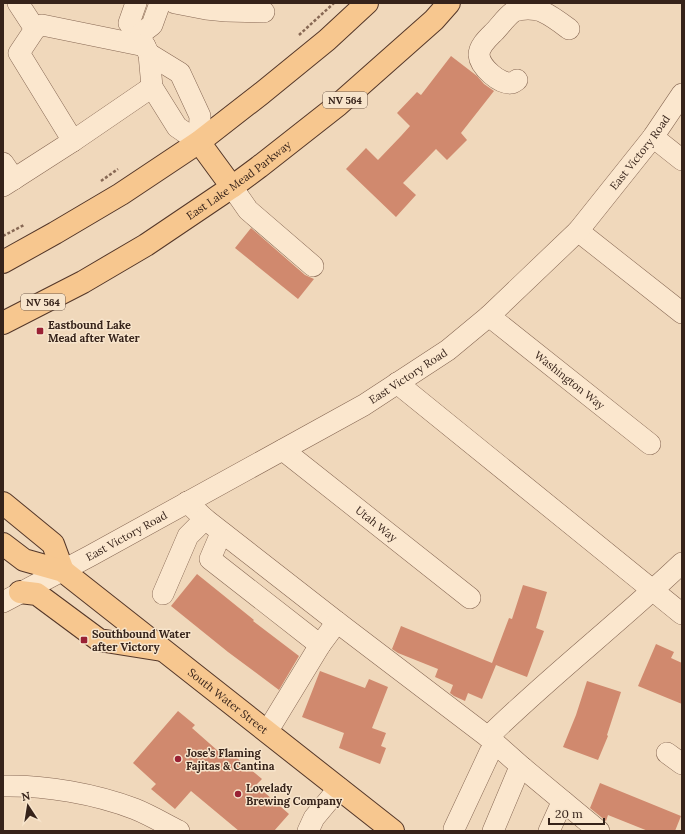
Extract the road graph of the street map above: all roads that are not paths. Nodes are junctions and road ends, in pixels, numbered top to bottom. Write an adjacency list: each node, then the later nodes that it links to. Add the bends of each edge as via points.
1 (18, 3): 9 (street)
2 (32, 3): 9 (street, via 38,12)
3 (136, 3): 11 (street, via 129,22)
4 (160, 3): 11 (street)
5 (175, 3): 8 (street, via 226,12)
6 (367, 3): 17 (main road, via 327,40)
7 (449, 3): 20 (main road, East Lake Mead Parkway / NV 564, via 434,20 338,105)
8 (264, 12)
9 (38, 27): 11 (street); 16 (street, via 19,53)
10 (569, 29): 12 (street, via 542,11 519,10 509,16 484,43 479,56 483,66 496,78 512,83)
11 (144, 45): 13 (street); 17 (street, via 180,73 200,116)
12 (518, 80)
13 (152, 87): 16 (street); 17 (street, via 177,127)
14 (682, 94): 15 (street, East Victory Road)
15 (653, 137): 18 (street); 21 (street, East Victory Road)
16 (73, 141): 19 (street)
17 (200, 142): 20 (main road); 22 (main road, via 121,194)
18 (682, 160)
19 (7, 176)
20 (232, 187): 23 (street, via 248,210); 26 (main road, East Lake Mead Parkway / NV 564, via 146,245 83,282)
21 (578, 231): 24 (street); 25 (street, East Victory Road)
22 (3, 262)
23 (313, 266)
24 (682, 313)
25 (489, 316): 27 (street, East Victory Road, via 448,350); 28 (street, Washington Way)
26 (3, 323)
27 (397, 383): 29 (street, East Victory Road, via 364,405); 37 (street)
28 (650, 444)
29 (283, 450): 30 (street, East Victory Road); 40 (street, Utah Way)
30 (187, 502): 32 (street); 36 (street, East Victory Road)
31 (3, 503): 36 (main road, via 54,544)
32 (205, 519): 33 (street); 38 (street, via 188,536)
33 (224, 534): 42 (street); 43 (street, via 219,538 210,559)
34 (3, 544): 36 (main road, South Water Street, via 24,560)
35 (682, 563): 37 (street)
36 (63, 571): 39 (street, East Victory Road); 44 (main road, South Water Street)
37 (653, 591): 41 (street); 46 (street, via 515,710)
38 (162, 594)
39 (11, 597): 44 (main road, via 38,594 99,640)
40 (470, 598)
41 (682, 614)
42 (336, 622): 43 (street); 46 (street)
43 (320, 645): 45 (street)
44 (164, 650): 45 (main road, South Water Street)
45 (267, 732): 49 (main road, South Water Street)
46 (492, 741): 47 (street); 51 (street, via 490,752)
47 (522, 768): 50 (street); 55 (street)
48 (3, 786): 52 (street, via 56,789 101,799 135,809)
49 (339, 788): 53 (street, via 314,818); 54 (main road, South Water Street)
50 (564, 802): 56 (street); 57 (street)
51 (454, 829)
52 (179, 831)
53 (308, 831)
54 (393, 831)
55 (492, 831)
56 (549, 831)
57 (598, 831)

